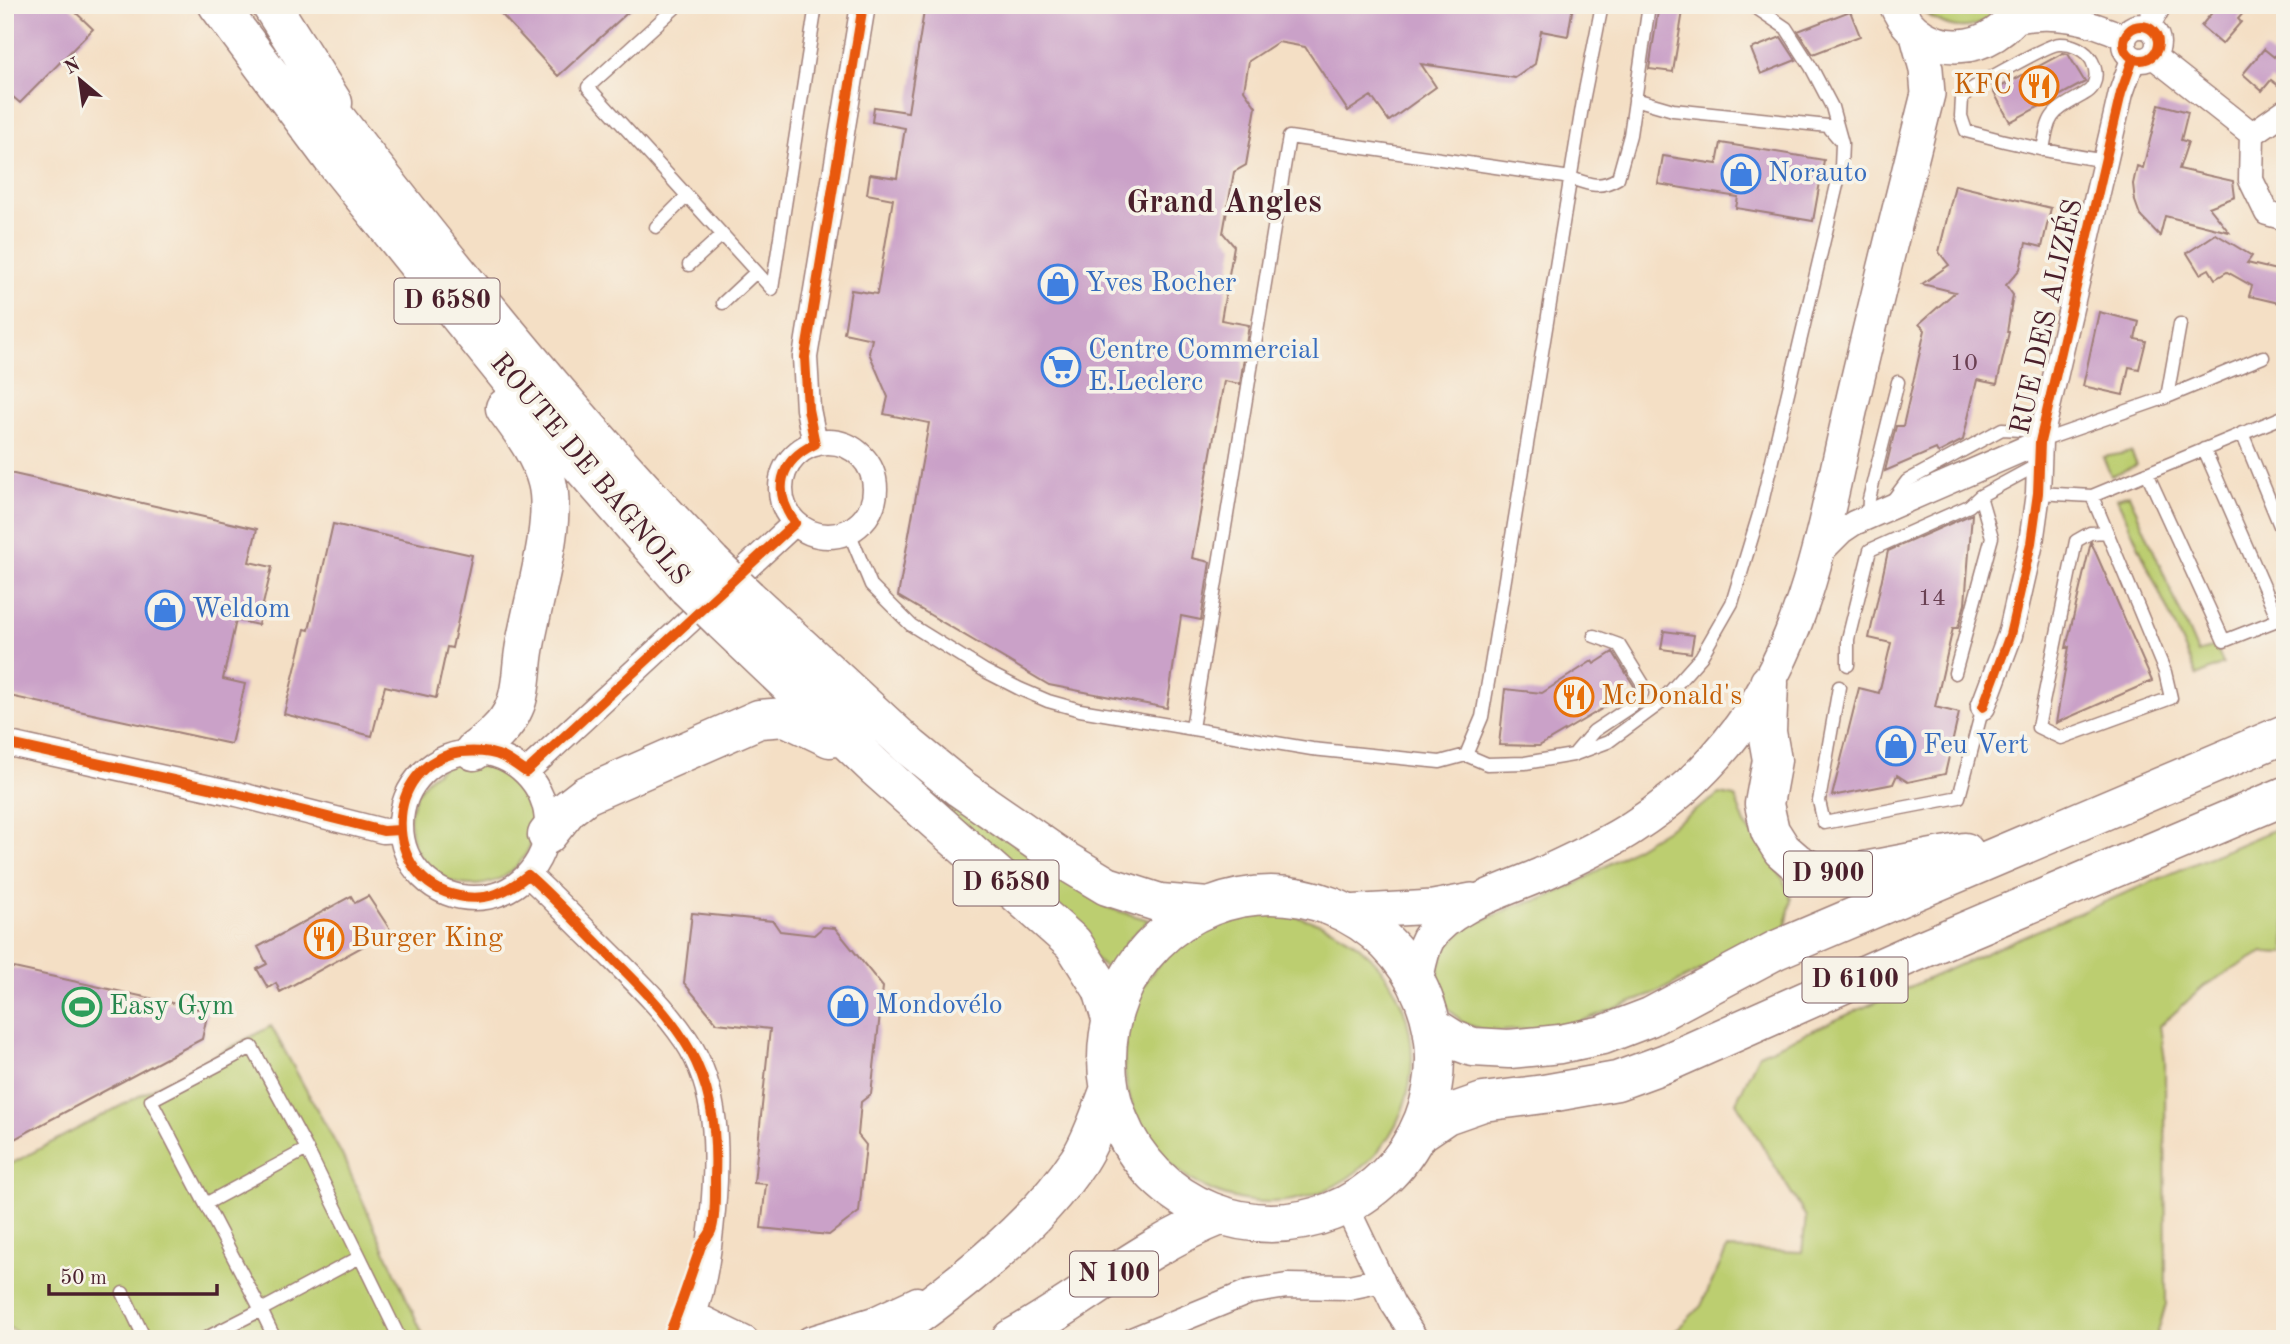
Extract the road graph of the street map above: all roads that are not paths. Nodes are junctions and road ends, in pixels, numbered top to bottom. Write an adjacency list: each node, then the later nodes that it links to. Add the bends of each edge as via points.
1 (218, 5): 23 (main road, ROUTE DE BAGNOLS / D 6580)
2 (249, 5): 25 (main road, ROUTE DE BAGNOLS / D 6580)
3 (271, 5): 25 (main road)
4 (678, 5): 27 (lane, via 588,87)
5 (816, 5): 32 (lane, via 772,289)
6 (863, 5): 40 (street, via 805,357)
7 (1602, 5): 26 (lane)
8 (1649, 5): 18 (lane)
9 (1752, 5): 21 (lane, via 1786,28 1832,107)
10 (1896, 5): 14 (main road, D 900)
11 (2159, 5): 16 (street, via 2147,27 2158,47)
12 (2064, 12): 13 (street, via 2051,16); 16 (street)
13 (2018, 13): 15 (main road, D 900, via 1994,37)
14 (1916, 32): 15 (main road, via 1933,42); 17 (main road, D 900, via 1927,69)
15 (1971, 46): 17 (main road, D 900)
16 (2137, 51): 20 (street); 24 (street, RUE DES ALIZÉS, via 2121,93)
17 (1928, 94): 52 (main road, D 900)
18 (1635, 99): 21 (lane, via 1672,110 1828,126); 26 (lane, via 1618,178 1594,186)
19 (2285, 111): 20 (street)
20 (2252, 134): 28 (street, via 2251,180 2267,213)
21 (1842, 142): 67 (lane, via 1841,168 1771,466 1732,603 1702,657 1658,705 1608,742)
22 (2043, 150): 22 (lane, via 1966,131 1962,98 2062,43 2088,54 2095,82 2091,91 2052,115); 24 (lane)
23 (332, 158): 53 (main road, ROUTE DE BAGNOLS / D 6580, via 564,445); 65 (main road, via 448,331 523,432 547,481 550,501 544,552 519,695 500,729)
24 (2107, 162): 41 (street, RUE DES ALIZÉS)
25 (371, 164): 53 (main road, ROUTE DE BAGNOLS / D 6580)
26 (1571, 178): 62 (lane, via 1289,137); 66 (lane, via 1482,717)
27 (687, 196): 29 (lane); 30 (lane)
28 (2285, 218)
29 (656, 227)
30 (722, 235): 31 (lane); 32 (lane)
31 (689, 265)
32 (756, 272): 33 (lane)
33 (723, 303)
34 (2180, 324): 37 (lane)
35 (2263, 357): 37 (lane)
36 (1898, 382): 47 (lane, via 1869,499)
37 (2167, 397): 41 (lane)
38 (2285, 416): 39 (lane)
39 (2242, 433): 42 (lane); 51 (lane)
40 (815, 444): 48 (street, via 789,463 782,478 785,510); 49 (street, via 829,442 855,451 872,472 874,500 860,524)
41 (2041, 446): 44 (street, RUE DES ALIZÉS); 45 (lane); 47 (street)
42 (2204, 449): 43 (lane); 55 (lane)
43 (2147, 473): 46 (lane); 55 (lane, via 2224,641)
44 (2038, 493): 46 (lane); 61 (street, RUE DES ALIZÉS, via 2010,635)
45 (1980, 496): 57 (lane, via 1969,506 1870,550 1848,639); 58 (lane, via 1992,537)
46 (2092, 496): 50 (lane)
47 (1877, 514): 52 (street, via 1842,531)
48 (795, 523): 49 (street, via 821,535); 69 (street)
49 (849, 531): 62 (lane, via 871,585 892,609 985,671 1080,710)
50 (2107, 532): 50 (lane, via 2090,533 2076,541 2038,727 2061,738 2171,698 2165,672)
51 (2285, 538)
52 (1816, 558): 59 (main road, D 900, via 1796,622)
53 (699, 575): 54 (main road, ROUTE DE BAGNOLS / D 6580, bridge)
54 (735, 610): 68 (main road, ROUTE DE BAGNOLS / D 6580); 76 (main road, ROUTE DE BAGNOLS / D 6580, via 853,697 960,788 1064,860 1107,886 1160,903)
55 (2281, 618)
56 (1594, 636): 67 (lane, via 1619,645 1643,684 1642,693 1633,705 1594,731)
57 (1848, 665)
58 (1955, 673)
59 (1769, 683): 72 (main road, D 900, via 1767,732 1772,760 1764,804 1770,831 1782,850 1817,874 1854,873); 75 (main road, D 900, via 1718,756 1633,828 1540,875)
60 (1839, 687): 61 (lane, via 1819,801 1824,823 1959,797)
61 (1983, 707)
62 (1192, 728): 66 (lane, via 1427,761)
63 (2285, 734): 72 (main road, D 6100)
64 (5, 743): 71 (street, via 383,831)
65 (474, 751): 69 (street, via 502,756); 71 (street, via 435,761 420,774 408,790)
66 (1466, 755): 67 (lane, via 1486,764)
67 (1573, 755)
68 (874, 767): 73 (main road, via 819,731 786,717 759,719 586,795); 79 (main road, ROUTE DE BAGNOLS / D 6580, via 1073,943 1102,989)
69 (526, 772): 73 (street, via 547,812)
70 (2285, 796): 82 (main road, D 6100, via 1667,1063 1616,1081 1483,1102 1446,1115)
71 (400, 830): 74 (street, via 414,869 449,894 491,896 511,889)
72 (2049, 834): 80 (main road, D 6100, via 1776,950 1650,1017 1603,1035 1509,1049 1474,1047)
73 (547, 835): 74 (street)
74 (528, 875): 92 (street, via 642,986 687,1042 704,1080 712,1108 716,1159 707,1268)
75 (1481, 898): 77 (main road, D 900, via 1433,907); 78 (main road, D 900, via 1428,939)
76 (1208, 907): 77 (main road, via 1263,895 1291,896); 79 (main road, via 1157,941 1137,964)
77 (1345, 912): 78 (main road, via 1397,953)
78 (1416, 981): 80 (main road)
79 (1111, 1018): 81 (main road, via 1106,1055)
80 (1432, 1026): 82 (main road, via 1434,1081)
81 (1109, 1091): 86 (main road, via 1123,1133 1147,1169 1181,1198); 88 (main road, via 1080,1159 1050,1199)
82 (1418, 1134): 85 (main road, via 1391,1171)
83 (307, 1149): 84 (lane); 84 (lane, via 252,1047 151,1100); 87 (lane)
84 (207, 1203): 91 (lane)
85 (1346, 1206): 86 (main road, via 1305,1220 1263,1224); 89 (street)
86 (1220, 1216): 101 (main road, N 100, via 1153,1247)
87 (360, 1257): 91 (lane); 96 (lane)
88 (966, 1278): 99 (street, via 874,1319); 100 (main road)
89 (1382, 1280): 102 (street, via 1349,1287 1287,1286 1249,1292); 103 (street)
90 (123, 1293): 93 (lane)
91 (261, 1310): 94 (lane); 95 (lane)
92 (695, 1314): 97 (street); 98 (street)
93 (145, 1339)
94 (204, 1339)
95 (275, 1339)
96 (400, 1339)
97 (685, 1339)
98 (746, 1339)
99 (808, 1339)
100 (884, 1339)
101 (1011, 1339)
102 (1134, 1339)
103 (1416, 1339)

